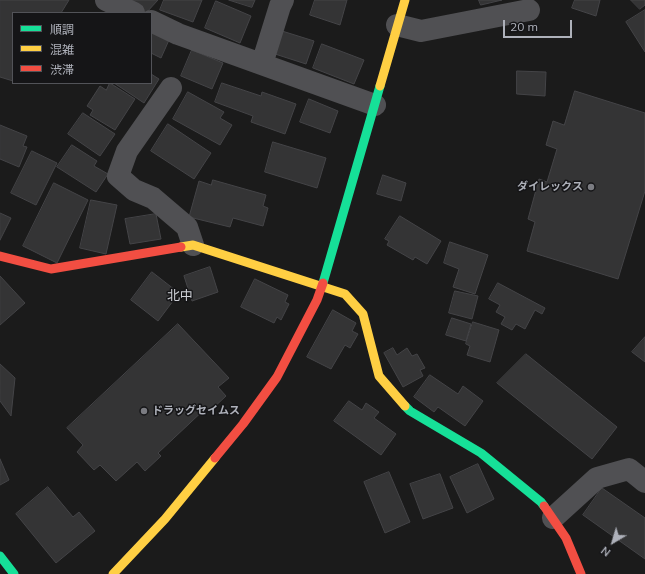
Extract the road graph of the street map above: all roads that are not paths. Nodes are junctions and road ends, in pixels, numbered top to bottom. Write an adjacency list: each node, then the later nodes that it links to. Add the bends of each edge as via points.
1 (106, 0): 5 (street)
2 (283, 0): 8 (street)
3 (405, 0): 7 (main road)
4 (529, 10): 7 (street, via 422,31)
5 (132, 12)
6 (152, 21): 8 (street, via 178,34)
7 (397, 25): 10 (main road)
8 (262, 64): 10 (street)
9 (171, 88): 11 (street, via 127,151 118,176 134,190 153,198 186,226)
10 (375, 105): 13 (main road)
11 (193, 245): 12 (main road, via 51,269); 13 (main road)
12 (0, 256)
13 (322, 287): 15 (main road, via 345,294 363,314 380,376 410,411 481,453 541,502); 18 (main road, via 277,377 243,424 164,519)
14 (645, 482): 15 (street, via 629,469 598,478)
15 (553, 518): 19 (main road, via 566,538)
16 (0, 556): 17 (main road)
17 (14, 574)
18 (113, 574)
19 (581, 574)

